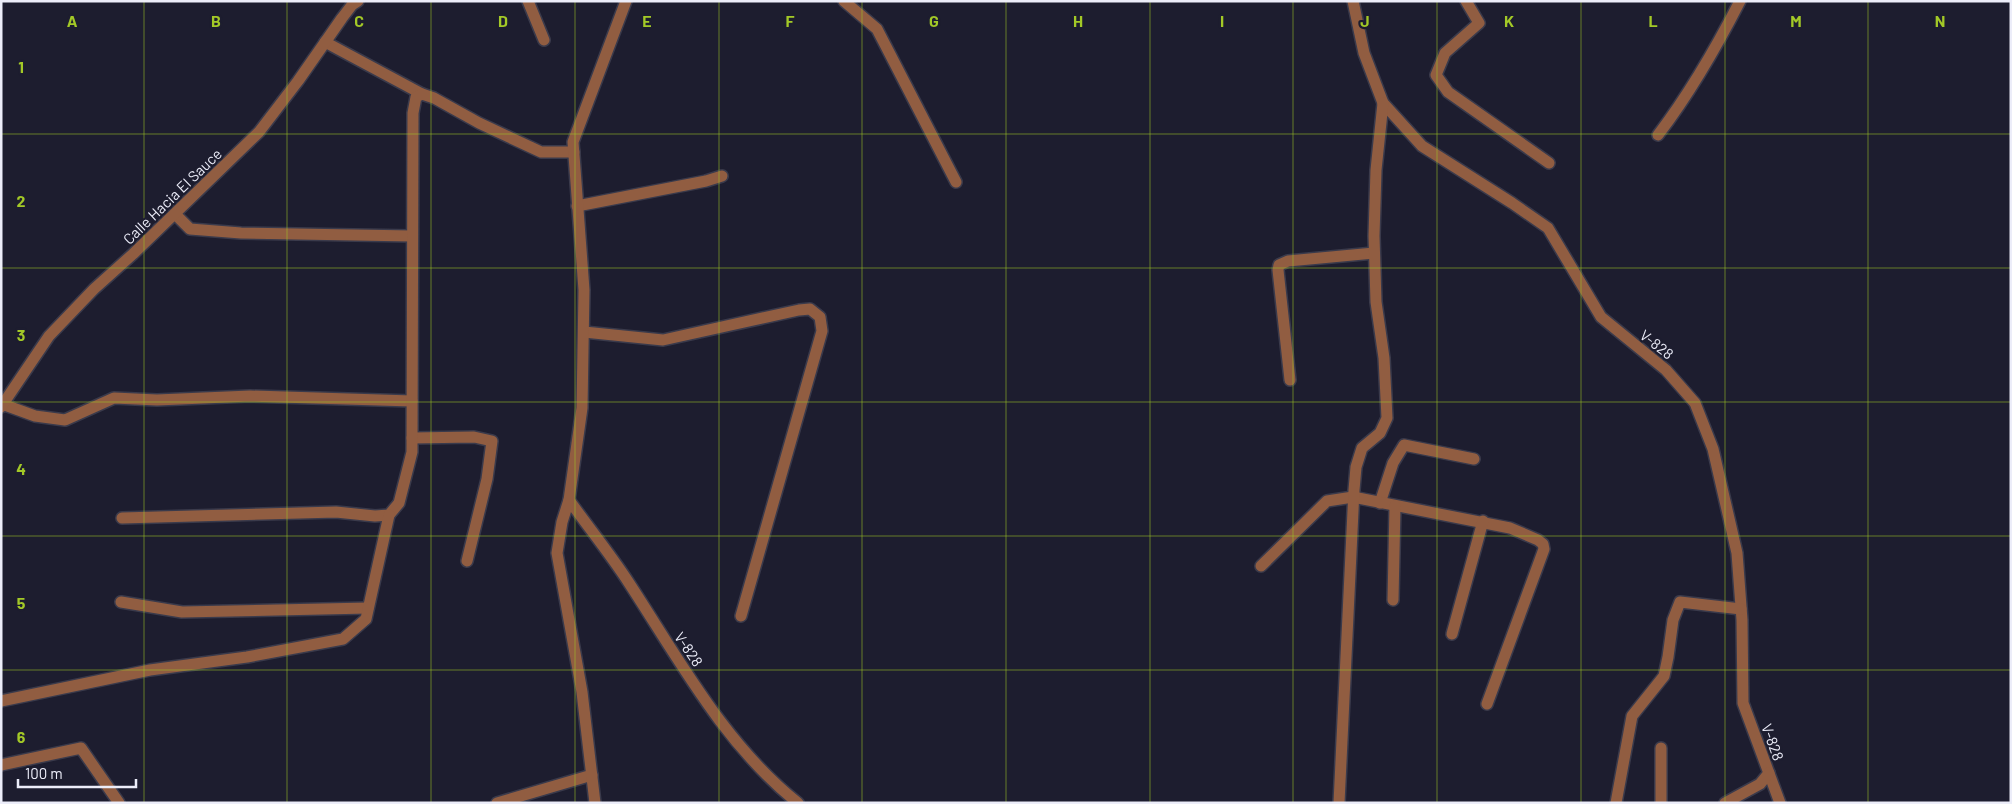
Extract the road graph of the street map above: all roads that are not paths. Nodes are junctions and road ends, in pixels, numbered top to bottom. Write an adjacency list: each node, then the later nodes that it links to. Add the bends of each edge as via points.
1 (358, 1): 9 (street, Calle Hacia El Sauce)
2 (528, 1): 8 (street)
3 (626, 1): 13 (street, via 573,142)
4 (844, 1): 16 (street, via 877,29)
5 (1353, 1): 11 (street, V-828, via 1364,53)
6 (1466, 1): 14 (street, via 1479,23 1445,53 1436,75 1448,92)
7 (1740, 1): 12 (street, via 1720,42)
8 (544, 40)
9 (325, 42): 10 (street); 18 (street, Calle Hacia El Sauce, via 259,132)
10 (422, 94): 13 (street, via 541,152); 19 (street, via 416,97 413,113)
11 (1383, 103): 20 (street, via 1376,170); 39 (street, V-828, via 1422,146 1548,228 1601,317 1666,370 1695,402 1712,449 1737,553)
12 (1658, 135)
13 (574, 152): 17 (street)
14 (1549, 163)
15 (722, 176): 17 (street)
16 (956, 182)
17 (577, 206): 21 (street)
18 (175, 214): 19 (street, via 190,229); 24 (street, Calle Hacia El Sauce, via 49,336)
19 (412, 236): 23 (street)
20 (1374, 253): 22 (street, via 1288,261 1279,265); 27 (street, via 1376,302 1387,385 1387,418 1380,433 1362,448)
21 (584, 332): 28 (street, via 582,408); 40 (street, via 663,340 810,308 820,317 822,332)
22 (1290, 380)
23 (412, 401): 24 (street, via 250,396 157,400 114,398 65,420 35,416); 25 (street)
24 (2, 405)
25 (412, 438): 31 (street, via 412,452 399,503); 34 (street, via 474,437 492,441 487,479)
26 (1474, 459): 29 (street, via 1404,445 1393,463)
27 (1353, 497): 29 (street); 35 (street, via 1327,501); 52 (street)
28 (568, 500): 47 (street, via 557,554 582,692); 51 (street, V-828, via 629,582 704,698 745,754)
29 (1380, 503): 30 (street)
30 (1395, 506): 33 (street); 36 (street)
31 (389, 516): 32 (street, via 336,512); 38 (street)
32 (122, 518)
33 (1483, 522): 41 (street); 43 (street, via 1510,528 1538,540 1544,549)
34 (467, 561)
35 (1261, 566)
36 (1393, 600)
37 (121, 602): 38 (street, via 182,612)
38 (368, 608): 42 (street, via 366,619 343,639 247,657 150,670)
39 (1741, 608): 46 (street, V-828, via 1743,704); 53 (street, via 1680,602 1673,620 1664,676 1632,716)
40 (740, 616)
41 (1452, 634)
42 (1, 701)
43 (1487, 704)
44 (1661, 748): 54 (street)
45 (1, 765): 48 (street, via 81,748)
46 (1769, 773): 55 (street, via 1752,790); 56 (street, V-828)
47 (592, 775): 49 (street); 50 (street)
48 (119, 803)
49 (497, 803)
50 (595, 803)
51 (798, 803)
52 (1339, 803)
53 (1616, 803)
54 (1661, 803)
55 (1725, 803)
56 (1780, 803)

